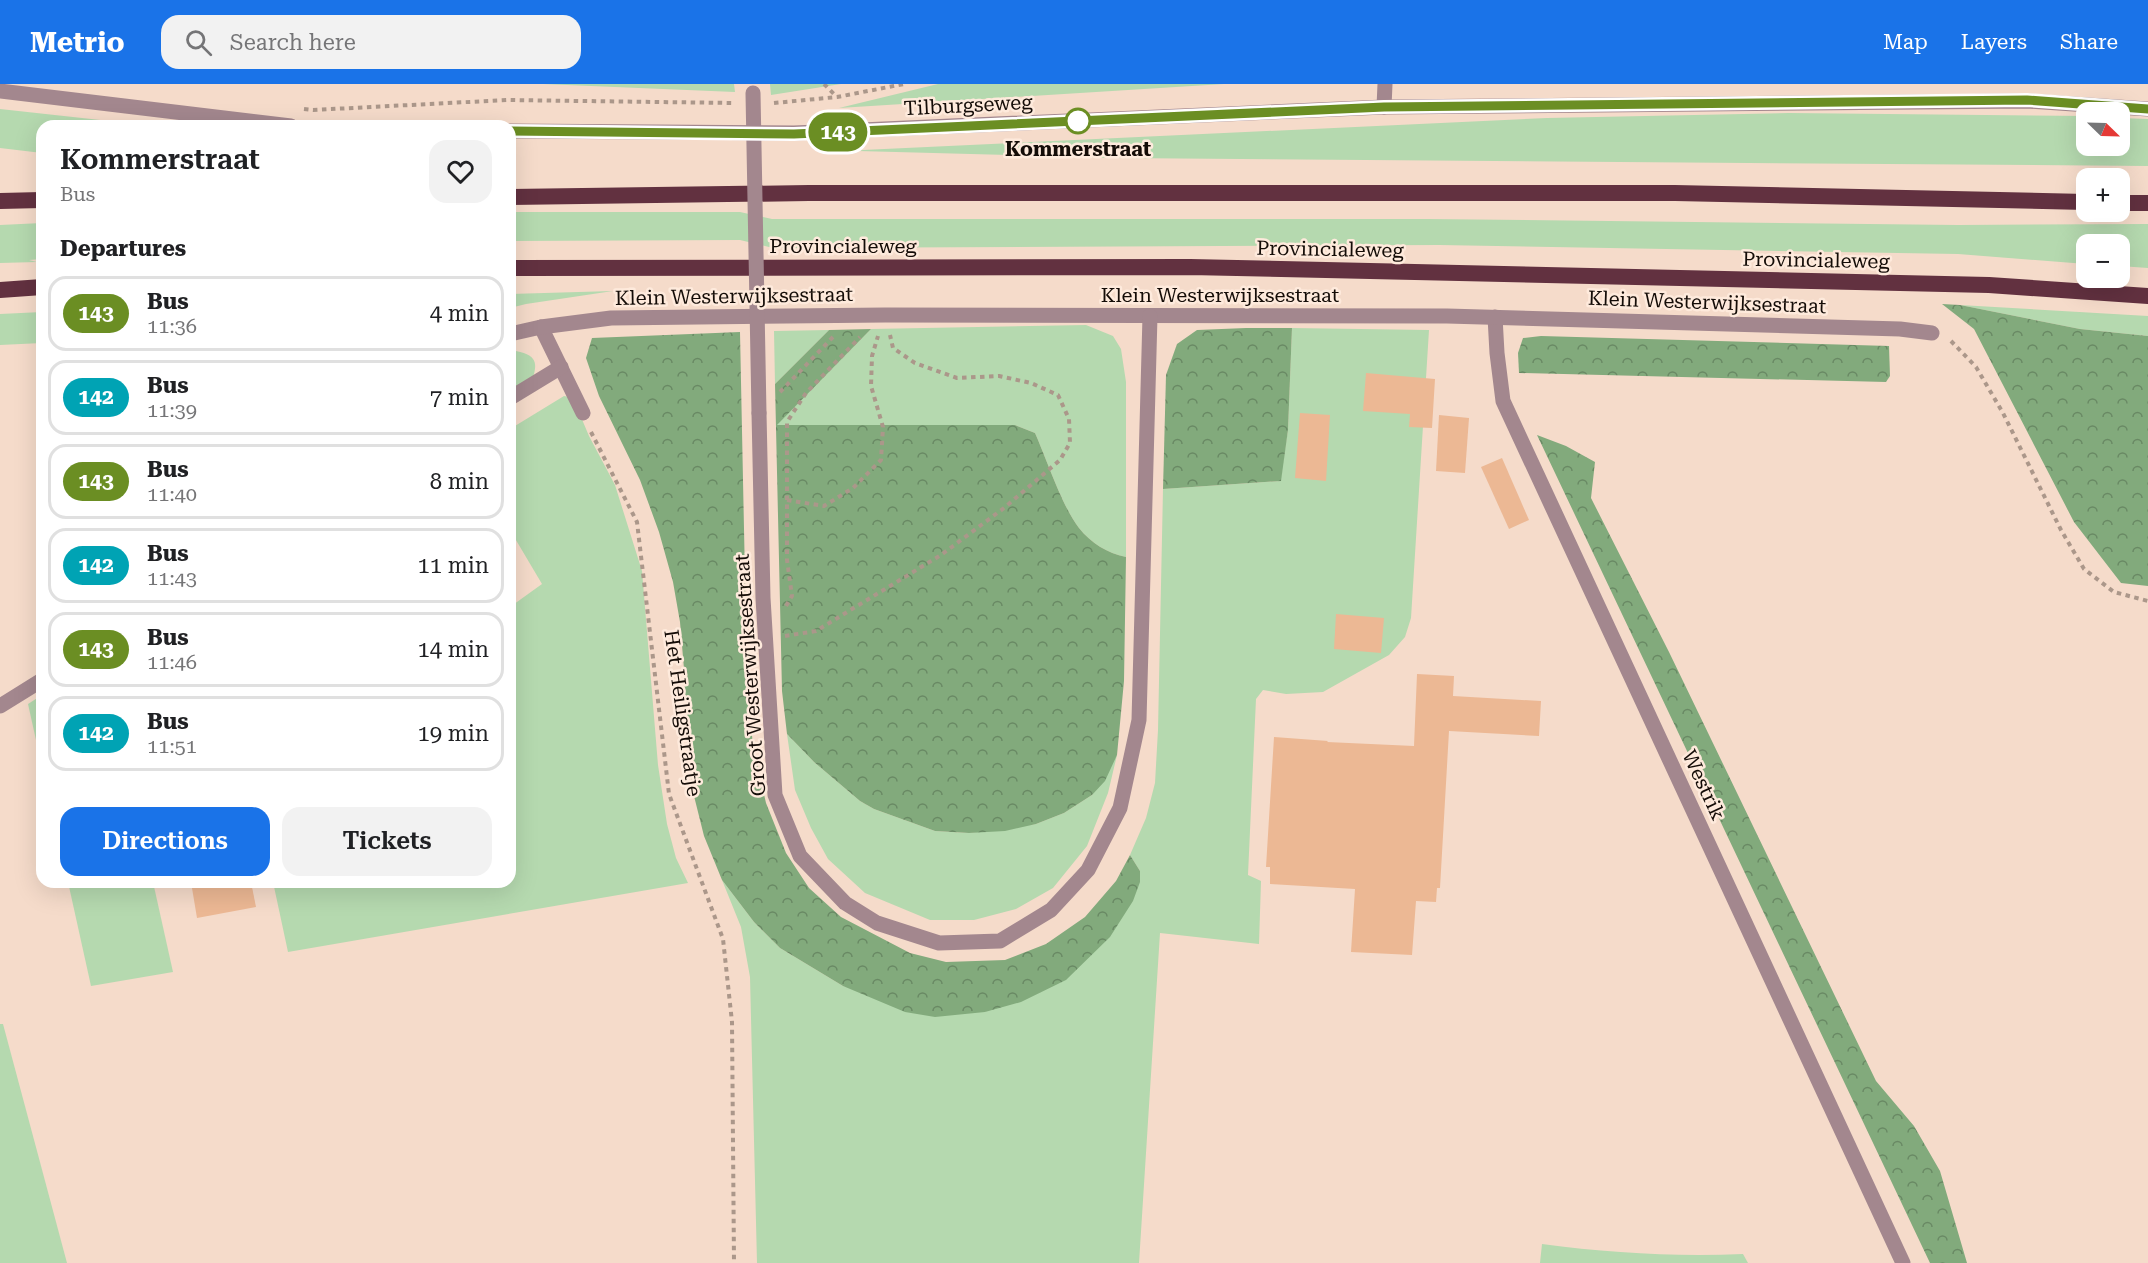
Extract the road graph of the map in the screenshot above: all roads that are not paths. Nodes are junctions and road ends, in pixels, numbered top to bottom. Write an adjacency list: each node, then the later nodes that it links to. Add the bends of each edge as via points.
1 (1385, 84): 4 (street)
2 (0, 91): 6 (street)
3 (750, 94): 18 (street, Groot Westerwijksestraat, bridge, via 766,639 775,795 800,856 845,903 877,923 939,943 1000,941 1051,910 1088,870 1120,808 1139,720)
4 (1384, 107): 5 (street, Tilburgseweg, via 2027,100); 7 (street, Tilburgseweg, via 794,134)
5 (2148, 110)
6 (241, 120)
7 (516, 131)
8 (516, 197): 11 (highway, via 1675,193)
9 (36, 200): 10 (highway)
10 (0, 201)
11 (2076, 202)
12 (2130, 203): 13 (highway)
13 (2148, 203)
14 (516, 268): 17 (highway, Provincialeweg, via 1191,267 1989,285)
15 (36, 287): 16 (highway)
16 (0, 290)
17 (2148, 296)
18 (1150, 316): 19 (street, Klein Westerwijksestraat); 20 (street, Klein Westerwijksestraat, via 611,318)
19 (1495, 317): 22 (street, Klein Westerwijksestraat); 28 (street, Westrik, via 1503,401)
20 (541, 327): 21 (street, Klein Westerwijksestraat); 23 (street)
21 (516, 333)
22 (1932, 333)
23 (561, 367): 24 (street); 25 (street)
24 (516, 394)
25 (583, 413)
26 (36, 684): 27 (street)
27 (0, 706)
28 (1903, 1263)

